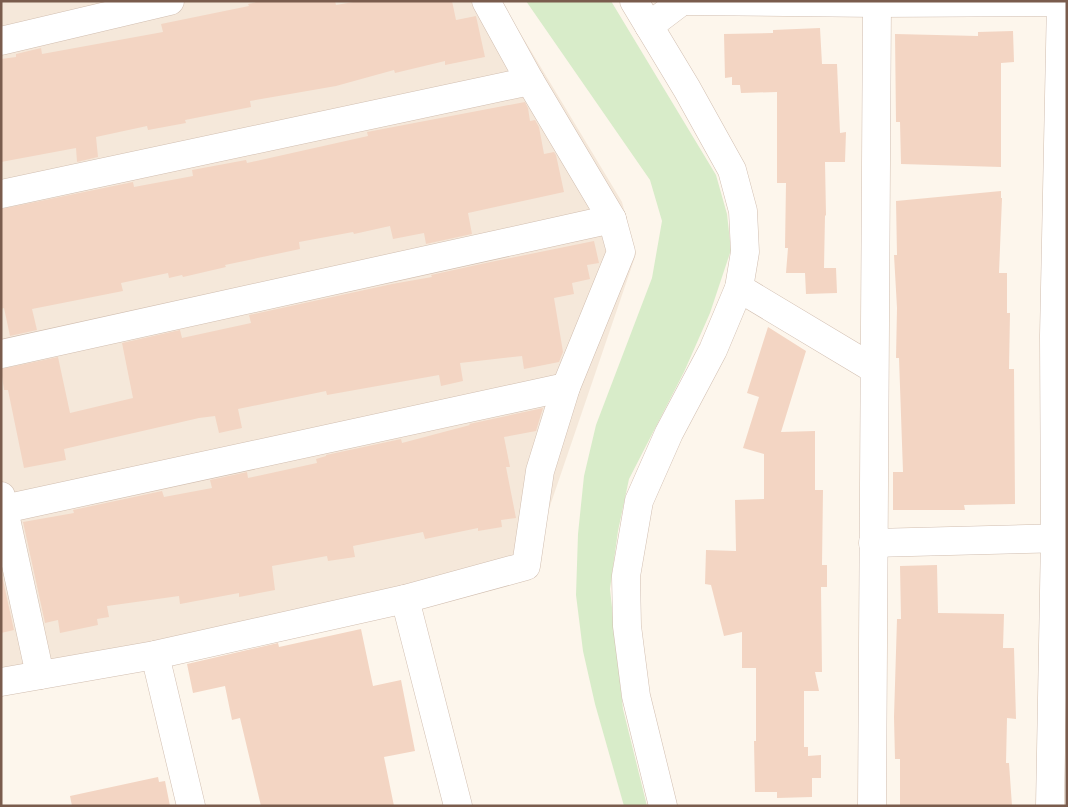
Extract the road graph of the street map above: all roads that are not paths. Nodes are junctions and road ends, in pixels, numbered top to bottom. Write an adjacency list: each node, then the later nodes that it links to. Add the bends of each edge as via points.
1 (170, 1): 8 (street)
2 (486, 1): 9 (street)
3 (634, 1): 7 (street)
4 (682, 1): 6 (street); 7 (street)
5 (1061, 2): 6 (street); 13 (street)
6 (877, 3): 15 (street)
7 (648, 26): 12 (street, via 732,170 743,210 745,252)
8 (1, 41)
9 (530, 81): 10 (street); 11 (street)
10 (1, 194)
11 (612, 220): 14 (street); 16 (street, via 621,252)
12 (739, 288): 15 (street); 26 (street, via 713,350 669,433 640,501 626,576 627,626 636,696)
13 (1061, 337): 18 (street)
14 (1, 354)
15 (874, 369): 19 (street)
16 (566, 387): 17 (street); 20 (street, via 540,471 526,566)
17 (3, 503): 22 (street)
18 (1061, 538): 19 (street); 28 (street)
19 (873, 543): 27 (street)
20 (405, 599): 21 (street); 25 (street)
21 (155, 655): 22 (street); 24 (street)
22 (40, 675): 23 (street)
23 (1, 682)
24 (192, 806)
25 (458, 806)
26 (663, 806)
27 (872, 806)
28 (1050, 806)

